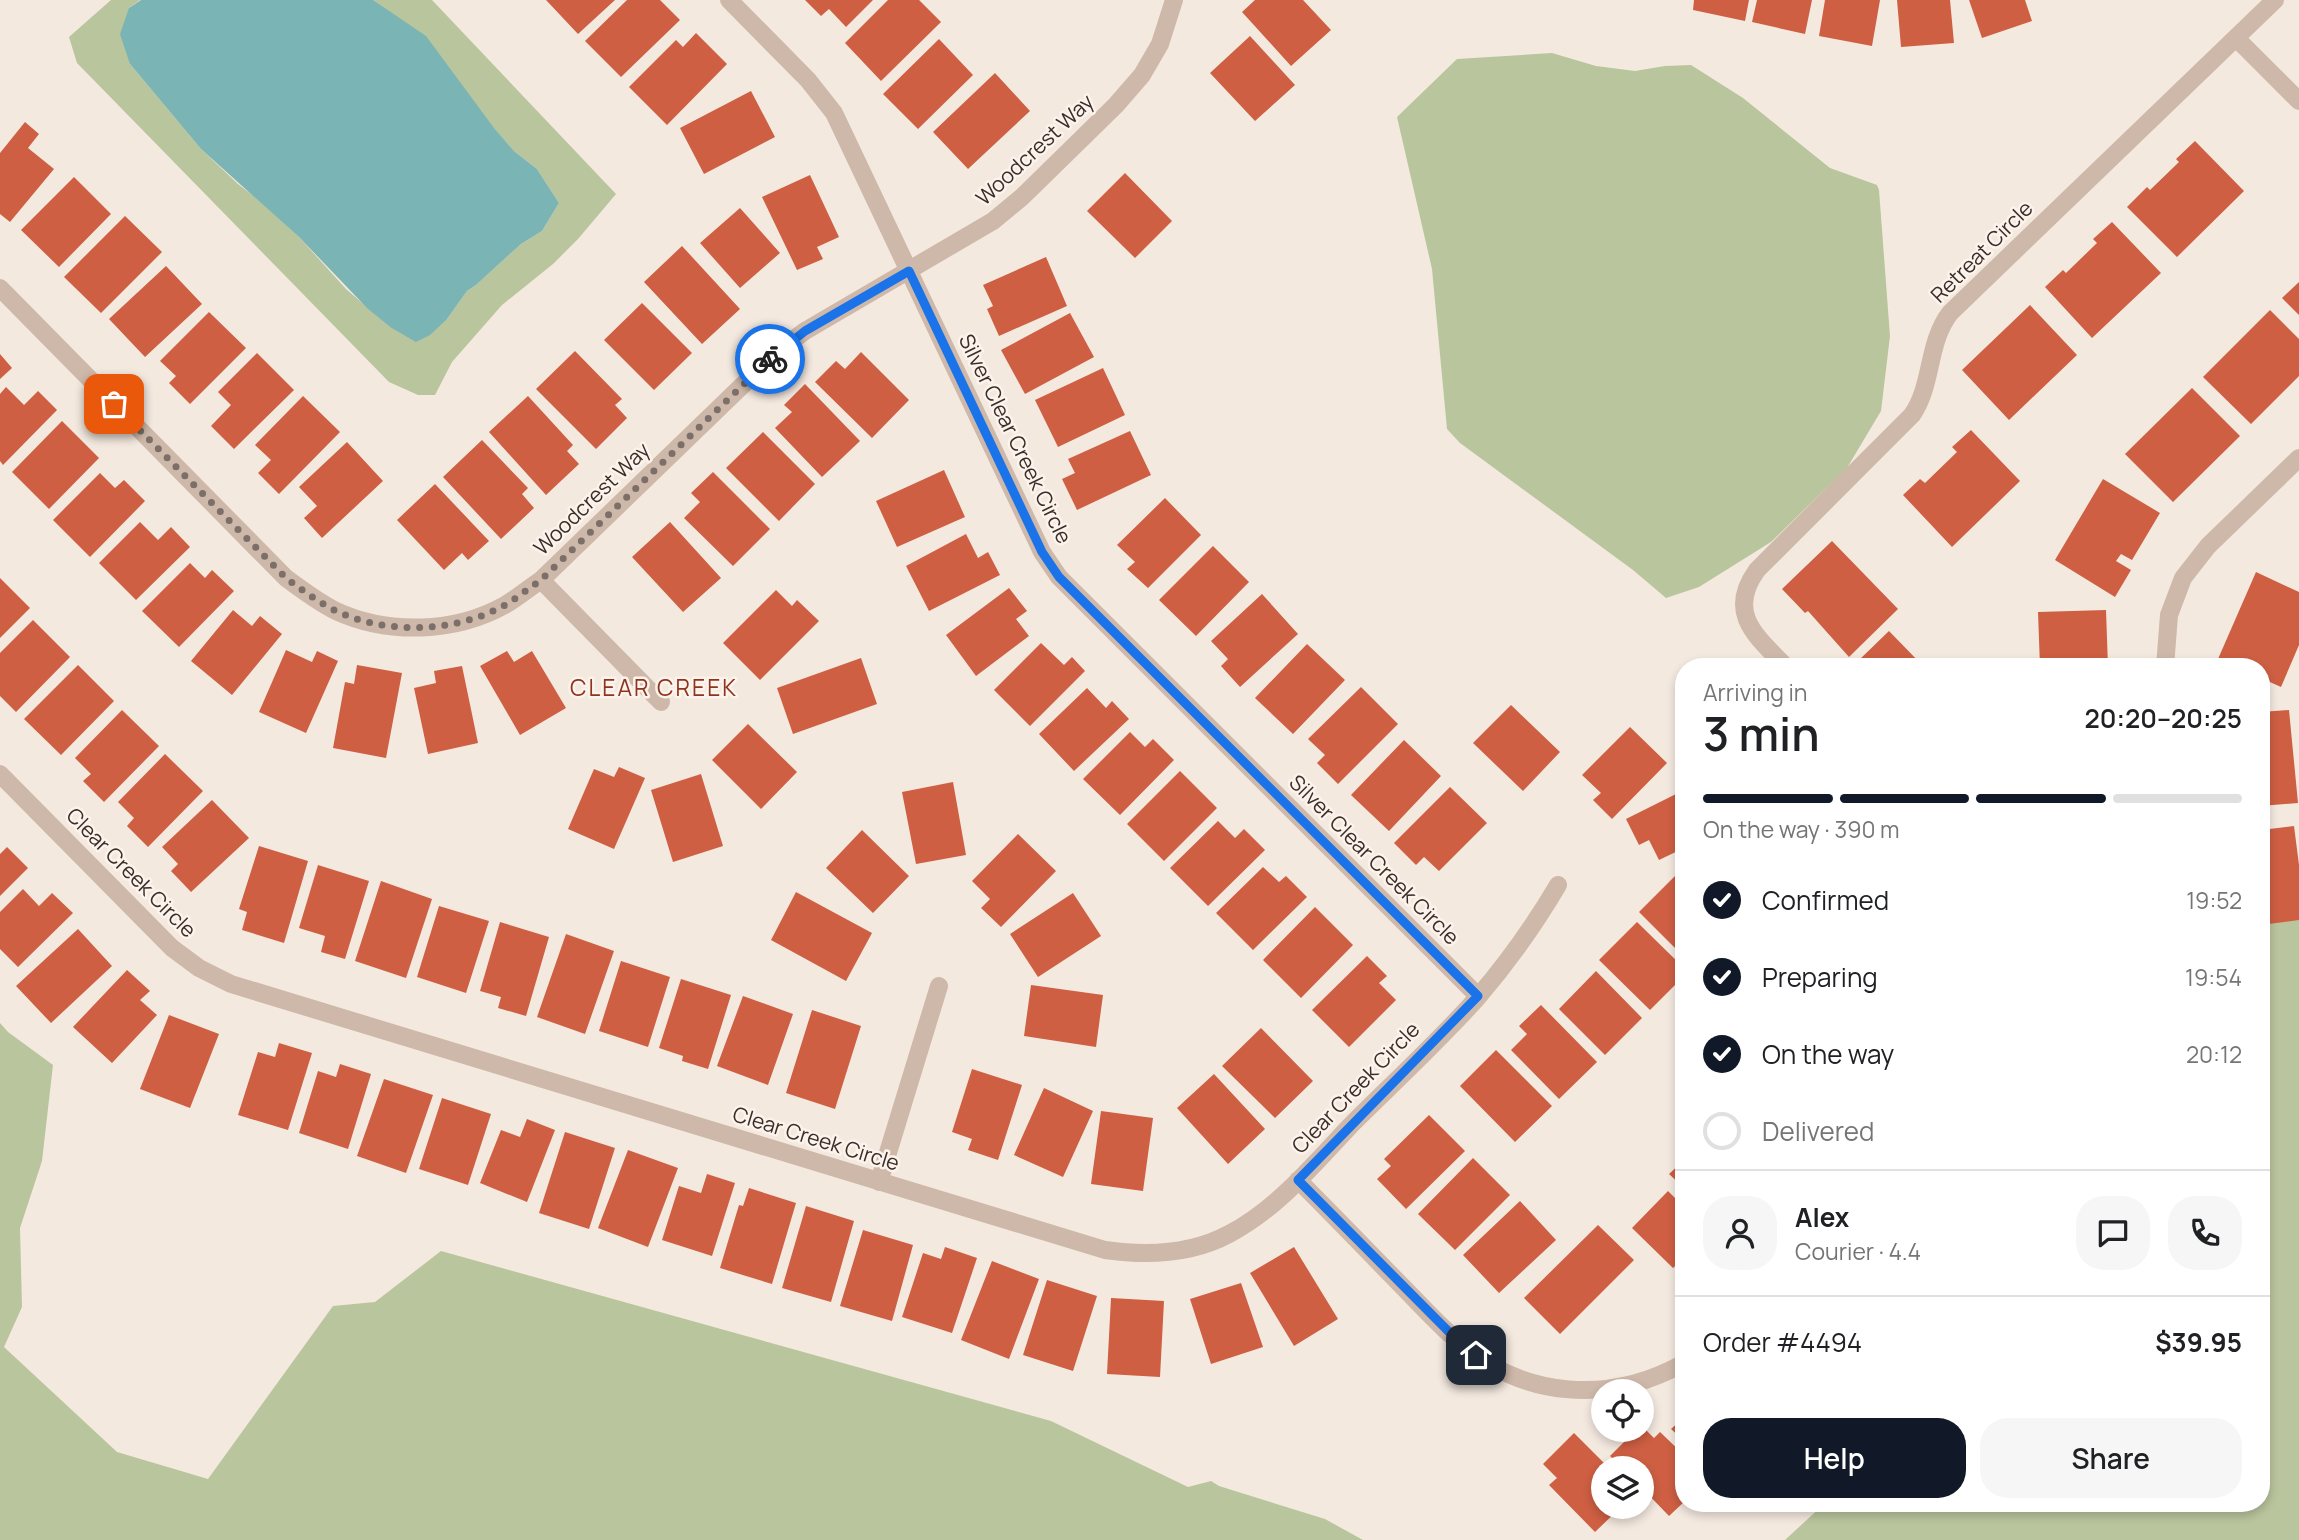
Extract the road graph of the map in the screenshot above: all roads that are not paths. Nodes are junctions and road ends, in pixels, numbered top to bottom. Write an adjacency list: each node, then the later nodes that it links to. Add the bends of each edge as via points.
1 (729, 0): 6 (street, Silver Clear Creek Circle, via 834,113)
2 (1174, 0): 6 (street, Woodcrest Way, via 1160,44 1142,75 1116,105 993,221)
3 (2275, 0): 4 (street, Retreat Circle)
4 (2236, 38): 5 (street); 10 (street, Retreat Circle, via 1950,313 1937,335 1912,415 1757,570 1745,589 1745,617 1755,636)
5 (2299, 101)
6 (909, 271): 9 (street, Woodcrest Way, via 778,351); 16 (street, Silver Clear Creek Circle, via 1042,552 1059,577)
7 (0, 288): 9 (street, Woodcrest Way, via 286,578 338,612 373,623 433,626 468,620 504,605)
8 (2299, 458): 11 (street, via 2208,546 2183,578 2169,615)
9 (541, 580): 12 (street)
10 (1777, 658)
11 (2166, 658)
12 (661, 702)
13 (0, 774): 18 (street, Clear Creek Circle, via 172,948 231,984)
14 (1558, 885): 16 (street, Clear Creek Circle, via 1535,924)
15 (939, 986): 18 (street)
16 (1478, 996): 17 (street, Clear Creek Circle)
17 (1298, 1180): 18 (street, Clear Creek Circle, via 1262,1214 1228,1235 1197,1247 1135,1254 1105,1250); 19 (street, via 1460,1343 1492,1366 1528,1382 1566,1390 1636,1384)
18 (879, 1182)
19 (1675, 1368)

